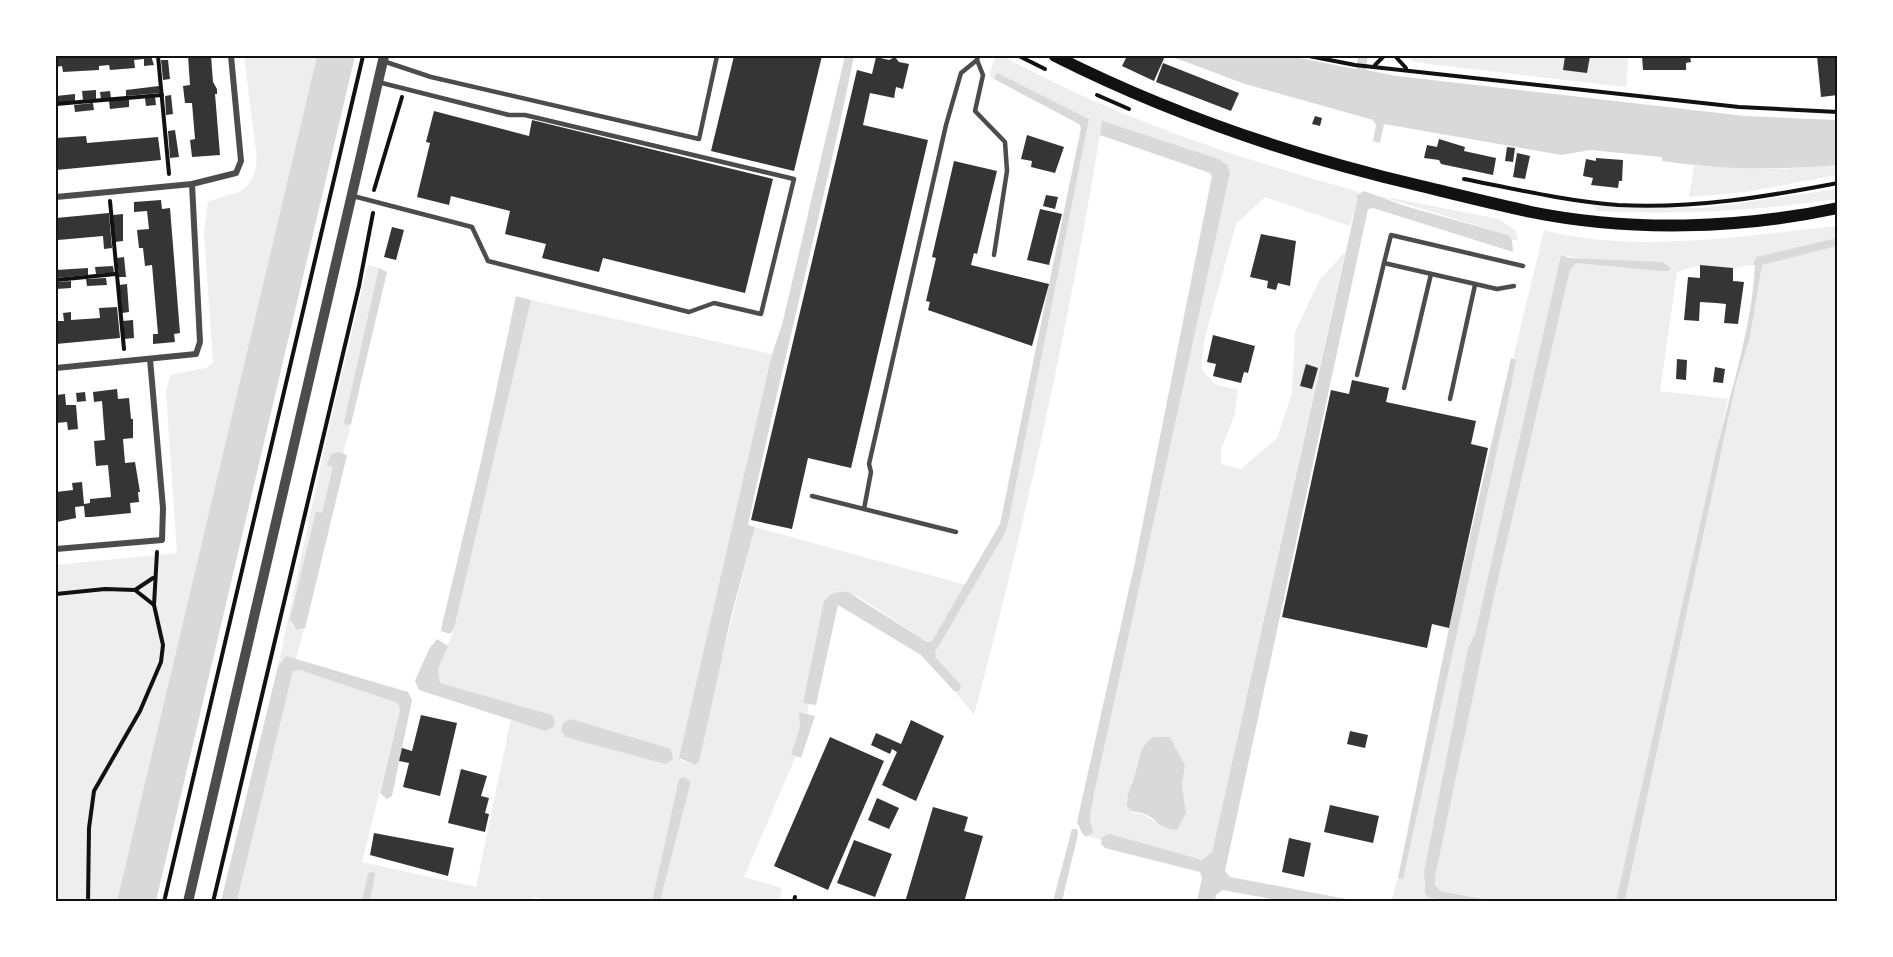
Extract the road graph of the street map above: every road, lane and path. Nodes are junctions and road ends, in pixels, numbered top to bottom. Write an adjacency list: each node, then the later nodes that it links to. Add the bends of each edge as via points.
1 (158, 56): 15 (path)
2 (231, 56): 20 (street, via 241,161 236,173)
3 (363, 56): 51 (path)
4 (717, 56): 9 (lane, via 699,139 431,77)
5 (1055, 56): 26 (main road, via 1219,128 1293,153 1532,212 1628,224 1713,223 1799,216)
6 (1309, 56): 11 (path)
7 (1384, 56): 11 (path)
8 (1395, 56): 12 (path)
9 (383, 58): 13 (street)
10 (977, 58): 27 (lane, via 983,75 975,111 1005,142 1007,171); 42 (lane, via 961,73 946,125 869,464)
11 (1372, 65): 12 (path)
12 (1406, 69): 17 (path, via 1740,107)
13 (377, 81): 14 (lane); 23 (street)
14 (404, 88): 25 (path, via 379,165); 25 (lane, via 794,179 761,314 714,303 689,312 488,261 472,227)
15 (162, 95): 16 (path); 21 (path)
16 (56, 104)
17 (1838, 112)
18 (1460, 178): 19 (path, via 1566,199 1620,205 1764,198)
19 (1838, 183)
20 (192, 184): 21 (street); 35 (street, via 200,342 196,354)
21 (170, 187): 22 (street)
22 (110, 192): 24 (street); 30 (path)
23 (350, 196): 25 (lane); 52 (street)
24 (56, 197)
25 (373, 202): 53 (path, via 359,286)
26 (1838, 208)
27 (994, 255)
28 (1384, 263): 29 (lane, via 1391,235); 31 (lane); 38 (lane)
29 (1523, 266)
30 (116, 274): 32 (path); 36 (path)
31 (1431, 274): 33 (lane); 39 (lane)
32 (56, 280)
33 (1475, 285): 34 (lane, via 1497,289); 40 (lane)
34 (1514, 286)
35 (150, 359): 36 (street); 44 (street, via 163,508 162,540)
36 (125, 362): 37 (street)
37 (56, 368)
38 (1357, 375)
39 (1404, 388)
40 (1450, 399)
41 (812, 496): 42 (lane)
42 (864, 509): 43 (lane)
43 (956, 532)
44 (157, 540): 45 (street); 46 (path)
45 (56, 549)
46 (154, 578): 47 (path); 49 (path)
47 (135, 590): 48 (path, via 105,588); 49 (path)
48 (56, 594)
49 (154, 605): 50 (path, via 163,645 157,675 90,803)
50 (88, 902)
51 (164, 902)
52 (188, 902)
53 (213, 902)

